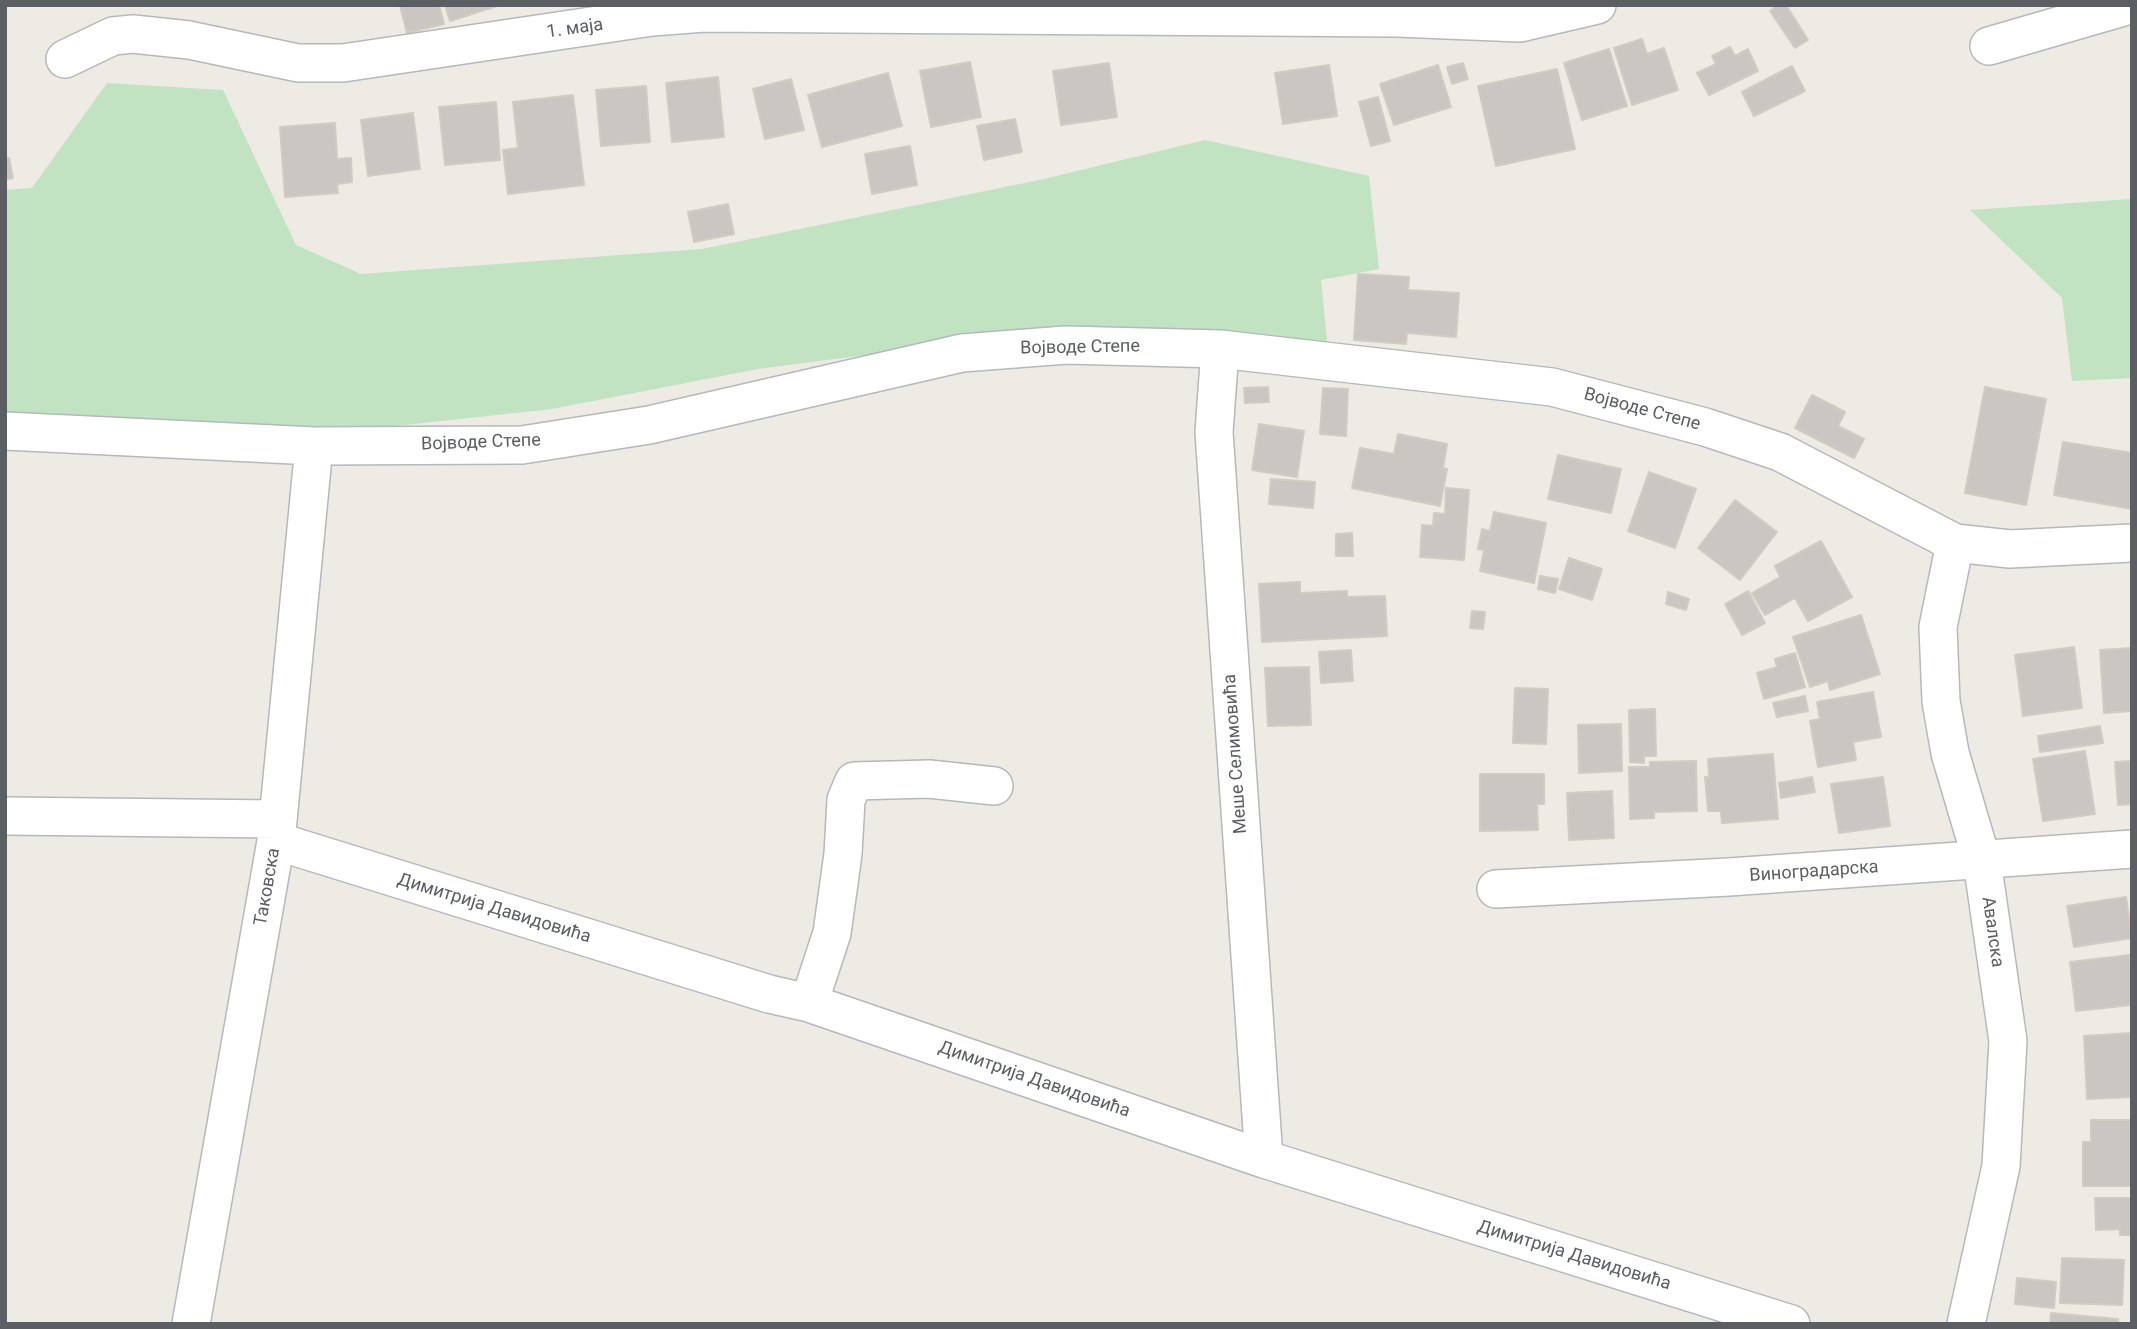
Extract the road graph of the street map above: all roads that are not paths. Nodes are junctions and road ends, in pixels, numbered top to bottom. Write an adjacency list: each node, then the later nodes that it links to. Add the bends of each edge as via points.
1 (1597, 5): 4 (street, 1. маја, via 1520,23 704,13 343,63 298,63 179,38 133,34 113,36)
2 (2130, 5): 3 (street)
3 (1989, 46)
4 (65, 59)
5 (1220, 349): 7 (street, Војводе Степе, via 1066,345 962,353 649,425 522,445); 9 (street, Војводе Степе, via 1577,393 1780,452); 17 (street, Меше Селимовића, via 1214,432)
6 (5, 431): 7 (street, Војводе Степе)
7 (314, 446): 12 (street, Таковска)
8 (2132, 542): 9 (street, Војводе Степе, via 2010,549)
9 (1955, 543): 14 (street, Авалска, via 1938,627 1941,701 1950,753)
10 (994, 786): 16 (street, via 929,779 854,781 846,800 832,933)
11 (5, 816): 12 (street, Димитрија Давидовића)
12 (276, 830): 16 (street, Димитрија Давидовића, via 769,994); 18 (street, Таковска)
13 (2132, 849): 14 (street, Виноградарска)
14 (1982, 860): 15 (street, Виноградарска); 20 (street, Авалска, via 2008,1041 2001,1166)
15 (1496, 889)
16 (809, 1003): 17 (street, Димитрија Давидовића)
17 (1264, 1159): 19 (street, Димитрија Давидовића)
18 (191, 1324)
19 (1791, 1324)
20 (1966, 1324)

